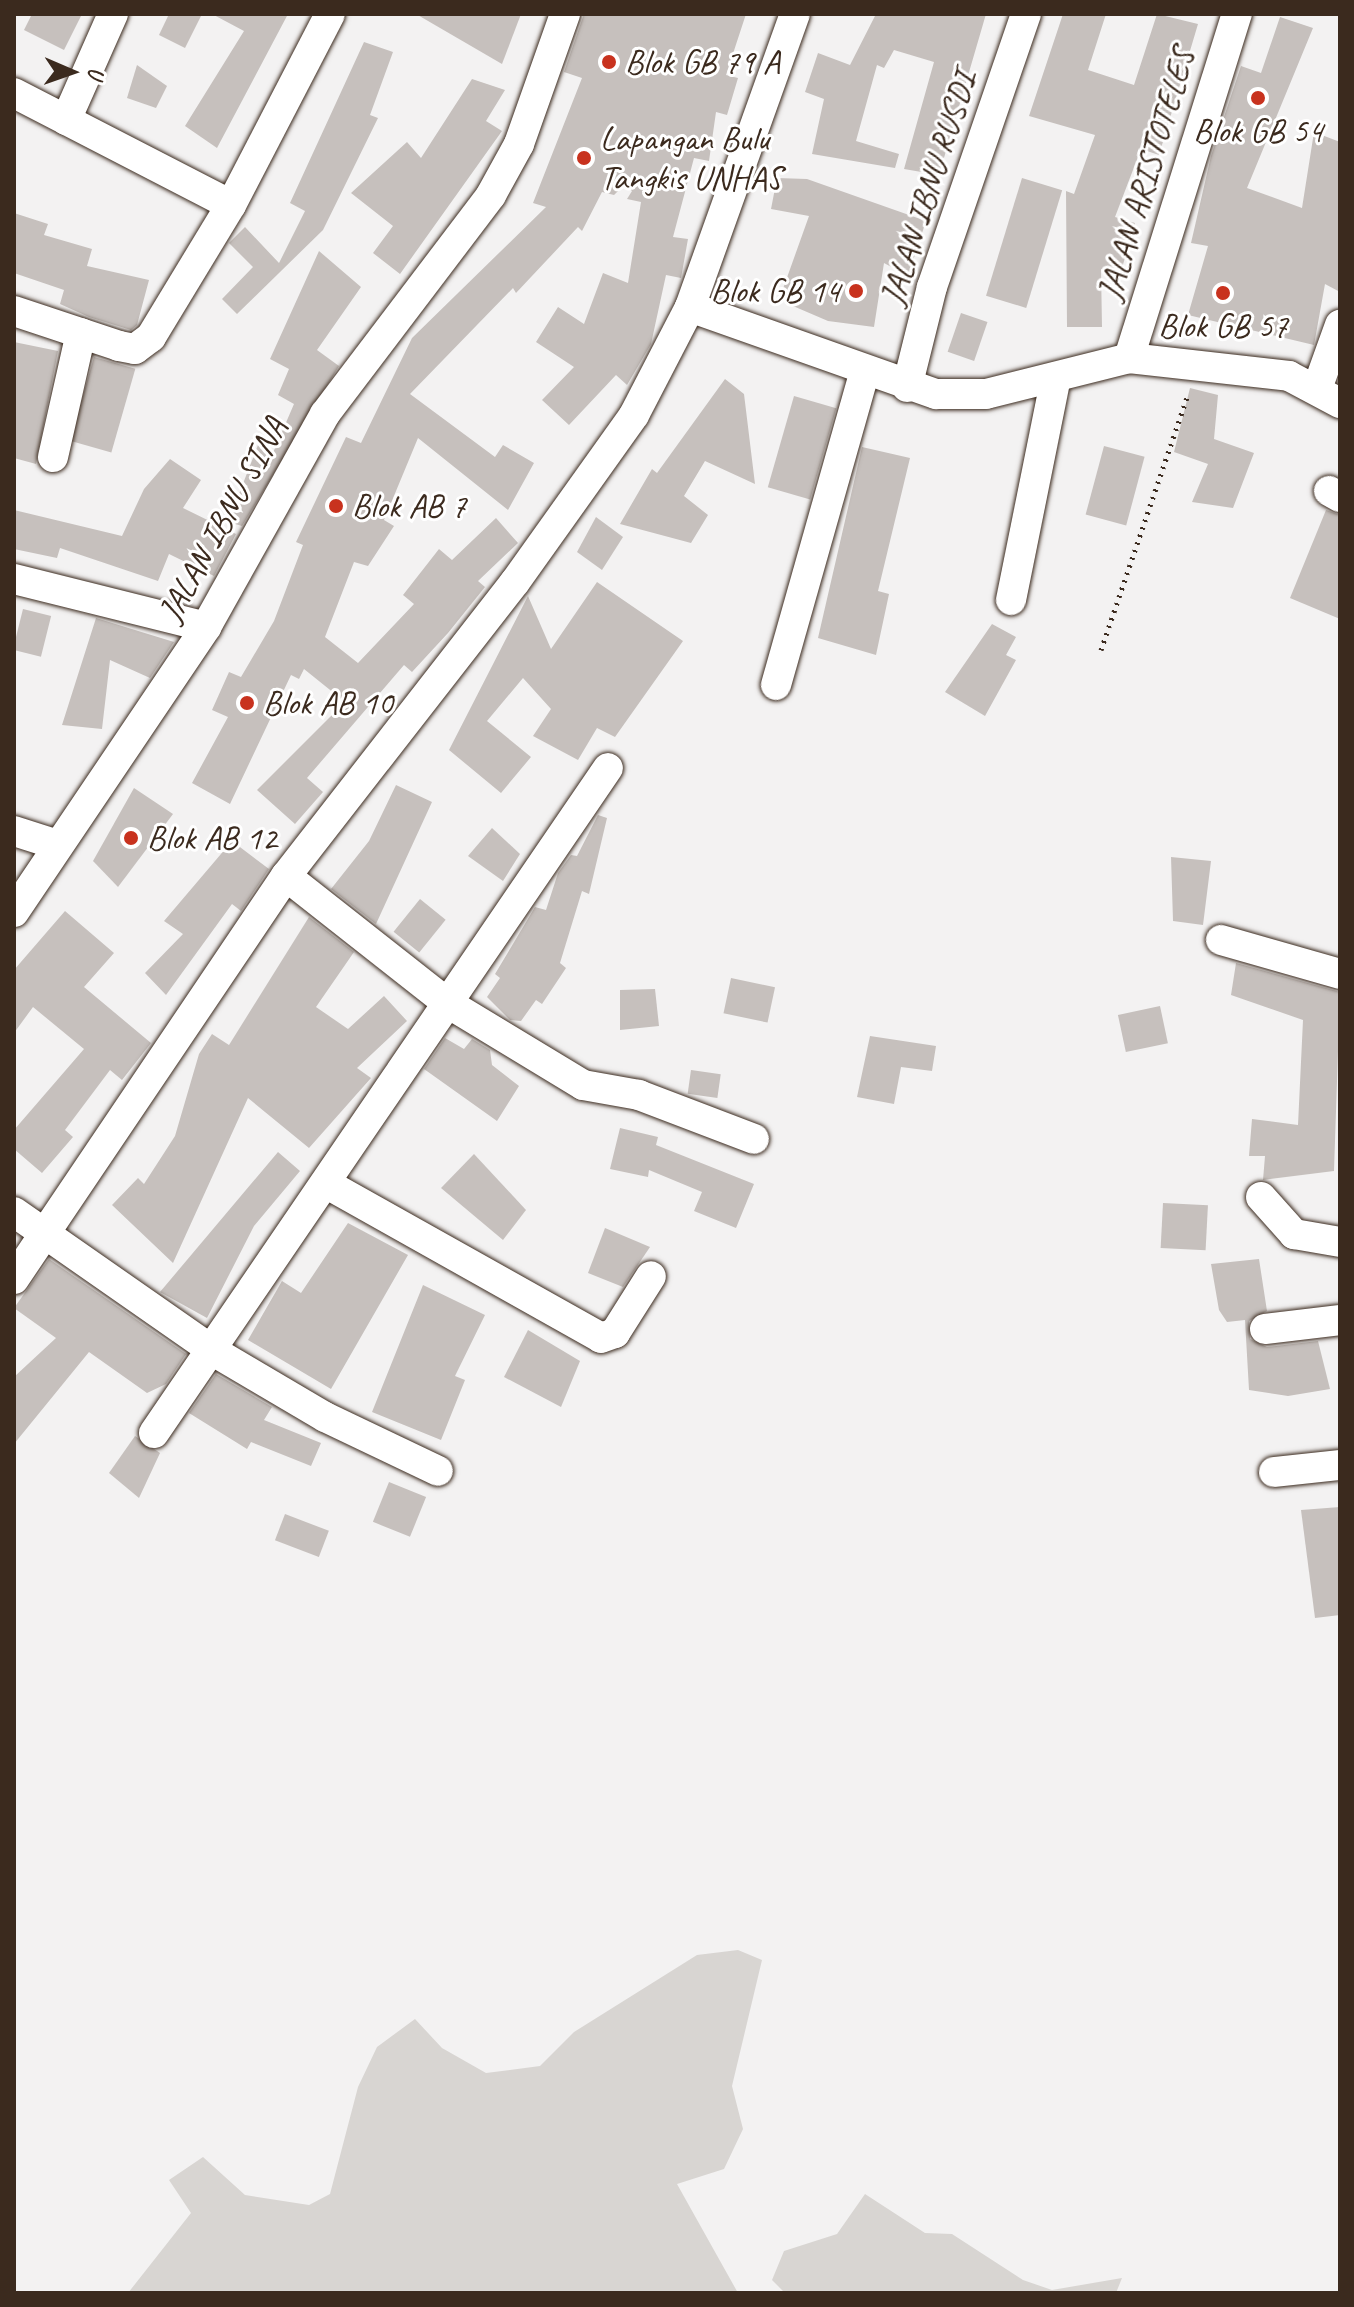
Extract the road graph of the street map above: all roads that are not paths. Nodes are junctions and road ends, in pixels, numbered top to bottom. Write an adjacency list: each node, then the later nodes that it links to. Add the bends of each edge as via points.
1 (113, 14): 8 (street)
2 (330, 14): 9 (street)
3 (565, 14): 22 (street, JALAN IBNU SINA, via 536,102 505,170 325,414)
4 (795, 14): 10 (street)
5 (1026, 14): 17 (street, JALAN IBNU RUSDI, via 932,287)
6 (1237, 14): 14 (street, JALAN ARISTOTELES)
7 (14, 93): 8 (street)
8 (66, 120): 9 (street)
9 (231, 205): 13 (street, via 151,337 135,349)
10 (690, 307): 15 (street); 27 (street, via 634,415 524,570)
11 (14, 311): 13 (street)
12 (1340, 325): 18 (street)
13 (81, 333): 19 (street)
14 (1129, 358): 16 (street); 18 (street, via 1260,371)
15 (864, 374): 17 (street); 23 (street)
16 (1056, 377): 17 (street, via 961,396); 21 (street)
17 (907, 387)
18 (1329, 395)
19 (53, 457)
20 (14, 579): 22 (street)
21 (1011, 600)
22 (206, 627): 26 (street, JALAN IBNU SINA)
23 (776, 685)
24 (608, 768): 31 (street)
25 (14, 831): 26 (street)
26 (58, 845): 28 (street, JALAN IBNU SINA)
27 (286, 876): 31 (street); 36 (street)
28 (14, 912)
29 (1221, 940): 30 (street)
30 (1340, 974)
31 (446, 1002): 32 (street, via 583,1085 639,1095); 33 (street)
32 (754, 1139)
33 (327, 1184): 38 (street, via 601,1338 615,1333); 42 (street)
34 (1261, 1197): 37 (street, via 1294,1234)
35 (14, 1212): 36 (street)
36 (41, 1232): 39 (street); 42 (street)
37 (1340, 1242)
38 (651, 1276)
39 (14, 1279)
40 (1340, 1320): 41 (street)
41 (1265, 1329)
42 (213, 1351): 43 (street); 45 (street, via 325,1417)
43 (154, 1433)
44 (1340, 1465): 46 (street)
45 (438, 1471)
46 (1274, 1472)

